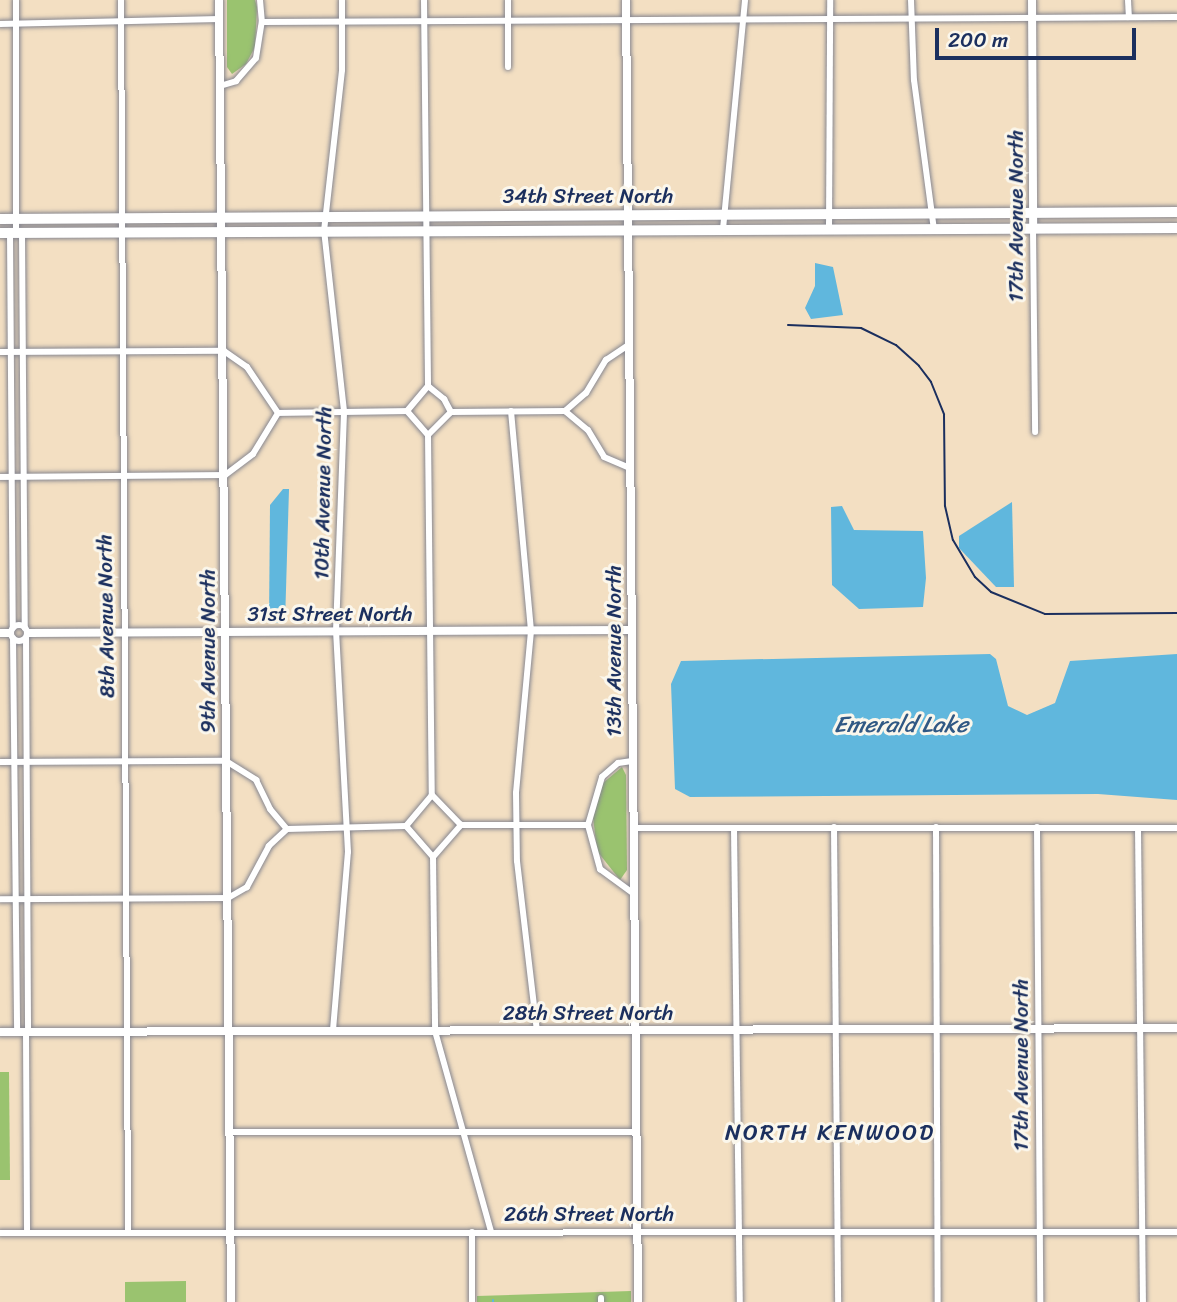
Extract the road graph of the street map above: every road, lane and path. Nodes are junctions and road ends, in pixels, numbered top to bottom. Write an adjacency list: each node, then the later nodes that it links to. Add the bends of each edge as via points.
1 (16, 0): 27 (street)
2 (121, 0): 21 (street, 8th Avenue North)
3 (219, 0): 19 (street, 9th Avenue North)
4 (260, 0): 25 (street)
5 (342, 0): 23 (street, 10th Avenue North)
6 (424, 0): 24 (street)
7 (508, 0): 26 (street)
8 (626, 0): 22 (street, 13th Avenue North)
9 (745, 0): 20 (street)
10 (830, 0): 16 (street)
11 (911, 0): 17 (street)
12 (1032, 0): 18 (street, 17th Avenue North)
13 (1128, 0): 14 (street)
14 (1129, 17): 15 (street); 18 (street)
15 (1177, 17)
16 (831, 18): 17 (street); 20 (street); 36 (street)
17 (910, 18): 18 (street); 33 (street)
18 (1032, 18): 32 (street, 17th Avenue North)
19 (219, 19): 21 (street); 30 (street, 9th Avenue North)
20 (746, 19): 22 (street); 35 (street)
21 (121, 20): 27 (street); 41 (street, 8th Avenue North)
22 (626, 20): 26 (street); 34 (street, 13th Avenue North)
23 (343, 21): 24 (street); 25 (street); 39 (street, 10th Avenue North)
24 (424, 21): 26 (street); 37 (street)
25 (262, 22): 30 (street, via 251,66 236,81)
26 (507, 22): 29 (street)
27 (16, 23): 28 (street); 40 (street)
28 (0, 24)
29 (508, 67)
30 (220, 86): 42 (street, 9th Avenue North)
31 (1177, 212): 32 (highway, 34th Street North)
32 (1033, 213): 33 (highway, 34th Street North); 48 (street, 17th Avenue North)
33 (932, 214): 36 (highway, 34th Street North); 47 (street)
34 (626, 215): 35 (highway, 34th Street North); 38 (highway, 34th Street North); 50 (street, 13th Avenue North)
35 (724, 215): 36 (highway, 34th Street North); 45 (street)
36 (829, 215): 46 (street)
37 (426, 216): 38 (highway, 34th Street North); 39 (highway, 34th Street North); 52 (street)
38 (526, 216): 49 (highway)
39 (324, 217): 42 (highway, 34th Street North); 51 (street, 10th Avenue North)
40 (16, 218): 41 (highway, 34th Street North); 43 (highway, 34th Street North); 55 (street)
41 (120, 218): 42 (highway, 34th Street North); 53 (street, 8th Avenue North)
42 (221, 218): 54 (street, 9th Avenue North)
43 (0, 219)
44 (1177, 228): 48 (highway, 34th Street North)
45 (723, 229): 46 (highway, 34th Street North); 50 (highway, 34th Street North)
46 (830, 229): 47 (highway, 34th Street North)
47 (934, 229): 48 (highway, 34th Street North)
48 (1033, 229): 69 (street, 17th Avenue North)
49 (526, 230): 50 (highway, 34th Street North); 52 (highway, 34th Street North)
50 (626, 230): 56 (street, 13th Avenue North)
51 (324, 231): 52 (highway, 34th Street North); 54 (highway, 34th Street North); 63 (street, 10th Avenue North)
52 (426, 231): 62 (street)
53 (121, 232): 54 (highway, 34th Street North); 55 (highway, 34th Street North); 57 (street, 8th Avenue North)
54 (222, 232): 58 (street, 9th Avenue North)
55 (12, 233): 60 (street); 61 (street)
56 (628, 345): 66 (street, via 606,360 586,393); 71 (street, 13th Avenue North)
57 (121, 350): 58 (street); 61 (street); 73 (street, 8th Avenue North)
58 (225, 351): 68 (street, via 247,367); 72 (street, 9th Avenue North)
59 (0, 352): 60 (street)
60 (11, 352): 61 (street); 75 (street)
61 (23, 352): 76 (street)
62 (428, 386): 64 (street); 67 (street)
63 (344, 411): 64 (street); 68 (street); 79 (street, 10th Avenue North)
64 (407, 411): 70 (street)
65 (510, 411): 66 (street); 67 (street); 81 (street)
66 (565, 411): 71 (street, via 588,430 604,457)
67 (451, 412): 70 (street, via 443,425)
68 (278, 414): 72 (street, via 248,460)
69 (1035, 432)
70 (428, 435): 80 (street)
71 (630, 468): 82 (street, 13th Avenue North)
72 (225, 475): 73 (street); 78 (street, 9th Avenue North)
73 (121, 476): 76 (street); 77 (street, 8th Avenue North)
74 (0, 477): 75 (street)
75 (13, 477): 76 (street); 83 (street)
76 (24, 477): 84 (street)
77 (123, 631): 78 (street, 31st Street North); 84 (street, 31st Street North); 85 (street, 8th Avenue North)
78 (225, 631): 79 (street, 31st Street North); 86 (street, 9th Avenue North)
79 (336, 631): 80 (street, 31st Street North); 95 (street, 10th Avenue North)
80 (430, 631): 81 (street, 31st Street North); 91 (street)
81 (531, 631): 82 (street, 31st Street North); 93 (street)
82 (631, 631): 87 (street, 13th Avenue North)
83 (9, 633): 84 (street); 84 (street); 89 (street)
84 (27, 633): 90 (street)
85 (124, 761): 86 (street); 90 (street); 107 (street, 8th Avenue North)
86 (226, 761): 104 (street, via 256,780 270,809); 108 (street, 9th Avenue North)
87 (632, 761): 94 (street, via 618,763 601,777); 100 (street, 13th Avenue North)
88 (0, 762): 89 (street)
89 (15, 762): 90 (street); 110 (street)
90 (26, 762): 111 (street)
91 (432, 795): 92 (street); 96 (street)
92 (461, 825): 93 (street); 105 (street)
93 (516, 825): 94 (street); 116 (street)
94 (588, 825): 106 (street, via 600,869)
95 (348, 826): 96 (street); 104 (street); 115 (street, 10th Avenue North)
96 (406, 826): 105 (street)
97 (834, 827): 98 (street); 101 (street); 119 (street)
98 (936, 827): 99 (street); 120 (street)
99 (1037, 827): 102 (street); 113 (street, 17th Avenue North)
100 (633, 828): 101 (street); 106 (street, 13th Avenue North)
101 (734, 828): 118 (street)
102 (1138, 828): 103 (street); 114 (street)
103 (1177, 828)
104 (287, 829): 108 (street, via 269,846 247,887)
105 (433, 857): 123 (street)
106 (634, 894): 117 (street, 13th Avenue North)
107 (125, 898): 108 (street); 111 (street); 121 (street, 8th Avenue North)
108 (228, 898): 122 (street, 9th Avenue North)
109 (0, 899): 110 (street)
110 (16, 899): 111 (street); 125 (street)
111 (27, 899): 125 (street)
112 (1177, 1028): 114 (street, 28th Street North)
113 (1038, 1029): 114 (street, 28th Street North); 120 (street, 28th Street North); 136 (street, 17th Avenue North)
114 (1140, 1029): 137 (street)
115 (332, 1030): 122 (street, 28th Street North); 123 (street, 28th Street North)
116 (537, 1030): 117 (street, 28th Street North); 123 (street, 28th Street North)
117 (636, 1030): 118 (street, 28th Street North); 127 (street, 13th Avenue North)
118 (737, 1030): 119 (street, 28th Street North); 133 (street)
119 (837, 1030): 120 (street, 28th Street North); 134 (street)
120 (938, 1030): 135 (street)
121 (127, 1031): 122 (street, 28th Street North); 125 (street, 28th Street North); 141 (street, 8th Avenue North)
122 (226, 1031): 126 (street, 9th Avenue North)
123 (435, 1031): 128 (street)
124 (0, 1032): 125 (street, 28th Street North)
125 (24, 1032): 140 (street)
126 (231, 1132): 128 (street); 130 (street, 9th Avenue North)
127 (637, 1132): 128 (street); 132 (street, 13th Avenue North)
128 (466, 1134): 129 (street)
129 (491, 1231): 131 (street, 26th Street North); 132 (street, 26th Street North)
130 (230, 1232): 131 (street, 26th Street North); 141 (street, 26th Street North); 142 (street, 9th Avenue North)
131 (472, 1232): 143 (street)
132 (638, 1232): 133 (street, 26th Street North); 144 (street, 13th Avenue North)
133 (739, 1232): 134 (street, 26th Street North); 145 (street)
134 (837, 1232): 135 (street, 26th Street North); 146 (street)
135 (937, 1232): 136 (street, 26th Street North); 147 (street)
136 (1040, 1232): 137 (street, 26th Street North); 148 (street, 17th Avenue North)
137 (1142, 1232): 138 (street, 26th Street North); 149 (street)
138 (1177, 1232)
139 (0, 1233): 140 (street, 26th Street North)
140 (27, 1233): 141 (street, 26th Street North)
141 (128, 1233)
142 (231, 1302)
143 (472, 1302)
144 (638, 1302)
145 (740, 1302)
146 (838, 1302)
147 (938, 1302)
148 (1040, 1302)
149 (1143, 1302)

